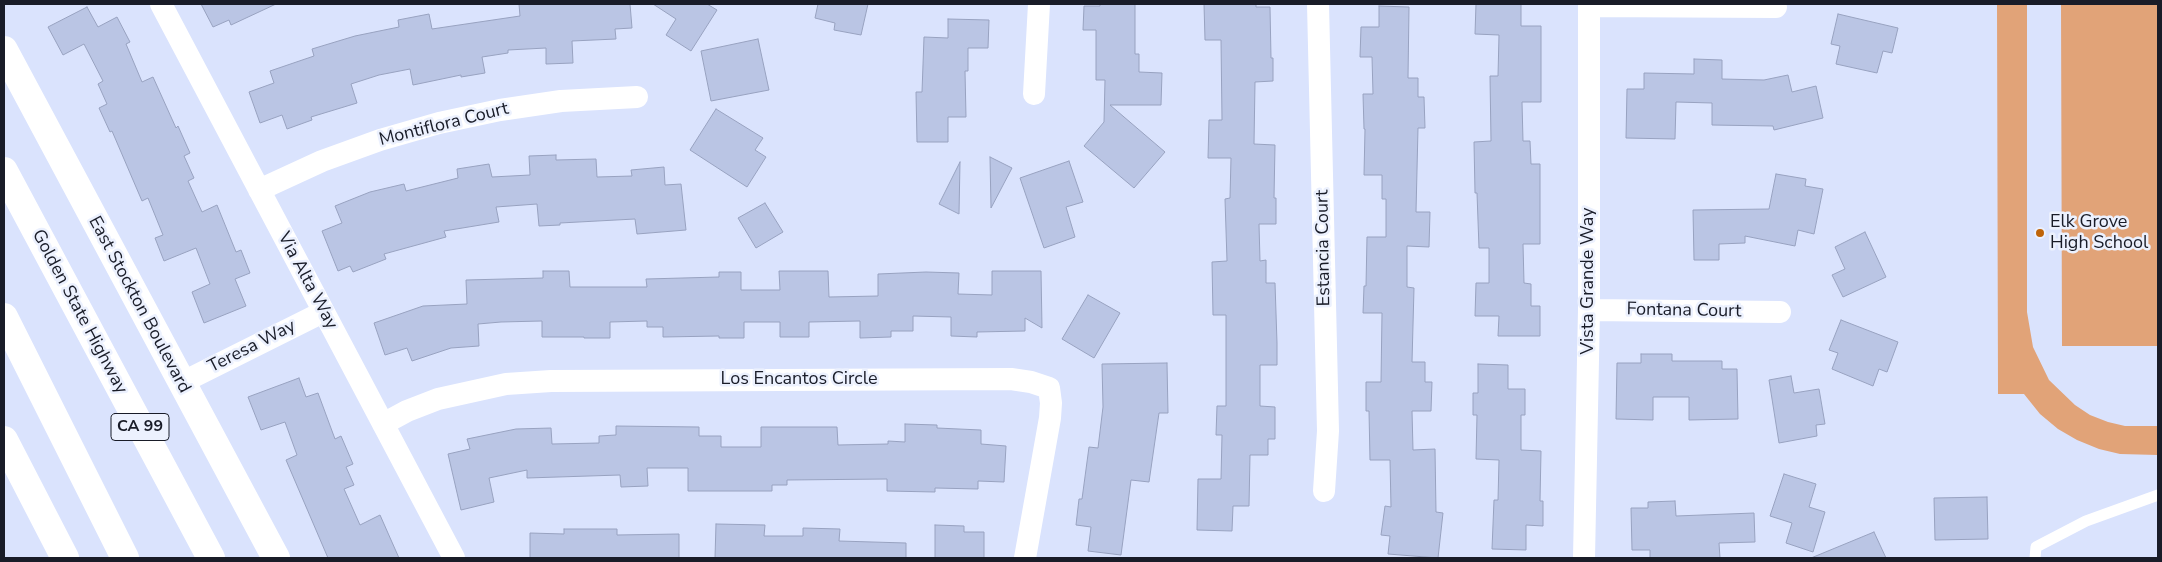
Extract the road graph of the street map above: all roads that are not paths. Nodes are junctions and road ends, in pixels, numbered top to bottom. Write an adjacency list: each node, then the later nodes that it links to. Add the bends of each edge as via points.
1 (161, 4): 10 (street, Via Alta Way)
2 (1039, 4): 7 (street)
3 (1318, 4): 18 (street, Estancia Court, via 1328,431)
4 (1589, 5): 5 (street); 11 (street, Vista Grande Way)
5 (1776, 7)
6 (4, 50): 15 (main road, East Stockton Boulevard)
7 (1034, 94)
8 (637, 97): 10 (street, Montiflora Court, via 552,103 439,123 322,161)
9 (4, 171): 22 (main road, Golden State Highway / CA 99)
10 (259, 190): 12 (street, Via Alta Way)
11 (1589, 310): 13 (street, Fontana Court); 26 (street, Vista Grande Way)
12 (323, 312): 15 (street, Teresa Way); 16 (street, Via Alta Way)
13 (1780, 312)
14 (4, 317): 21 (main road)
15 (181, 383): 23 (main road, East Stockton Boulevard)
16 (382, 424): 24 (street, Via Alta Way); 25 (street, Los Encantos Circle, via 438,399 481,389 551,381 991,379 1031,382 1049,388 1051,402)
17 (4, 440): 20 (main road)
18 (1324, 491)
19 (2158, 495): 27 (lane, via 2086,521 2036,547)
20 (65, 558)
21 (125, 558)
22 (211, 558)
23 (276, 558)
24 (454, 558)
25 (1025, 558)
26 (1584, 558)
27 (2035, 558)

